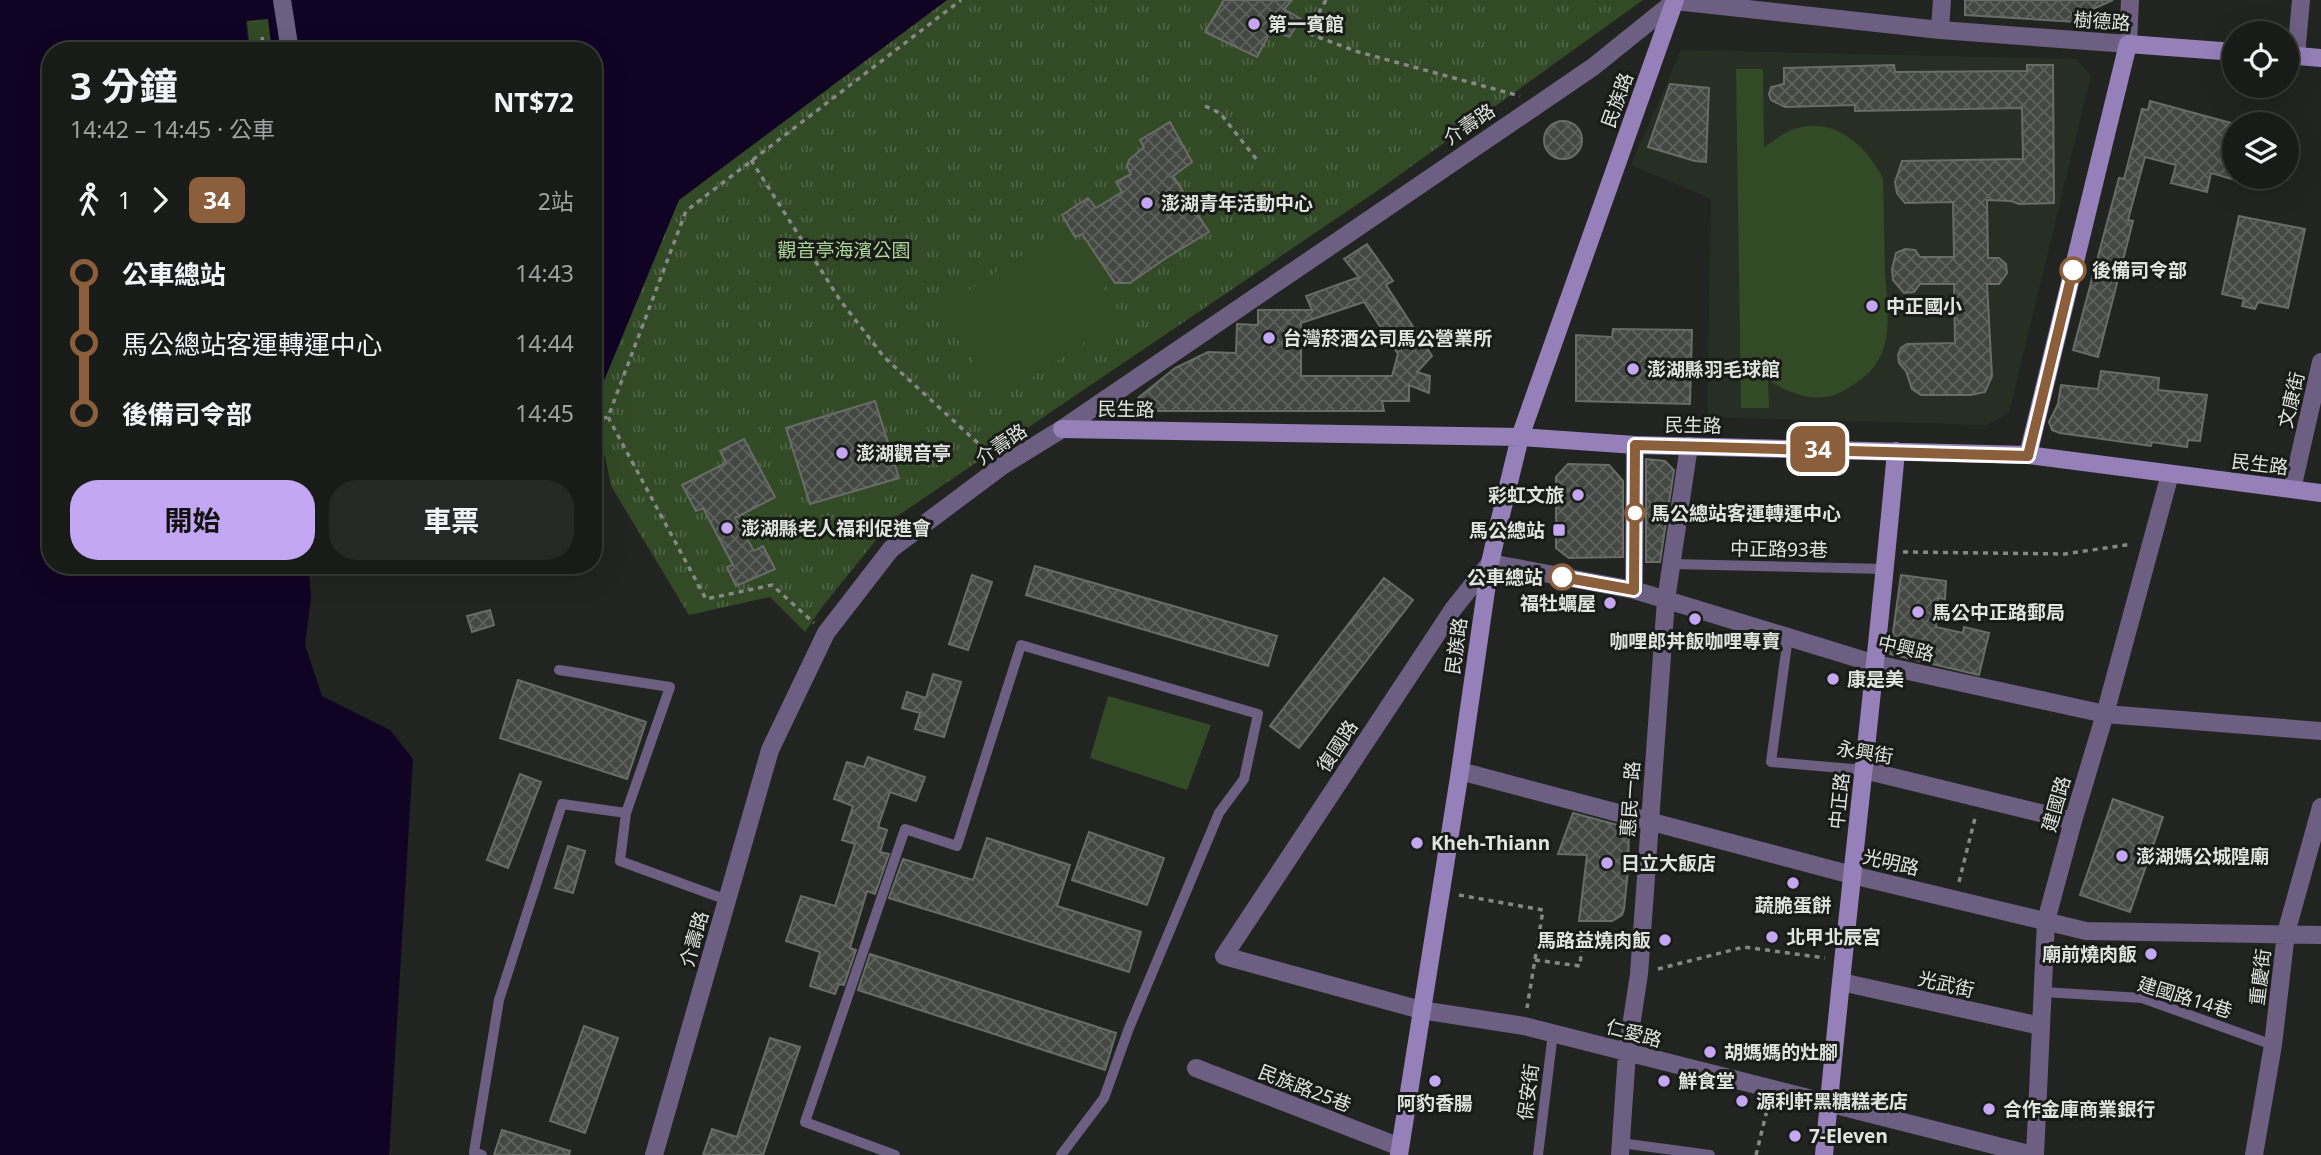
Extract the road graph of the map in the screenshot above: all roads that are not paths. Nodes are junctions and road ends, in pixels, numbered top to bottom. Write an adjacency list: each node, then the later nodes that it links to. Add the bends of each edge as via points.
1 (282, 0): 8 (street)
2 (1942, 0): 7 (street)
3 (2130, 0): 9 (street)
4 (2301, 0): 6 (street)
5 (1675, 1): 7 (street, 樹德路); 14 (street, 介壽路, via 1592,67); 15 (main road, 民族路)
6 (2298, 21)
7 (1940, 30): 9 (street, 樹德路)
8 (289, 42)
9 (2128, 44): 10 (main road, 樹德路); 19 (main road)
10 (2222, 51)
11 (2299, 56): 12 (main road)
12 (2321, 58)
13 (2321, 362): 21 (street, 文康街)
14 (1062, 429): 15 (main road, 民生路); 40 (street, 介壽路, via 1002,466 891,549 826,633 770,750)
15 (1520, 437): 16 (main road, 民生路); 24 (main road, 民族路)
16 (1635, 445): 17 (main road, 民生路); 26 (street)
17 (1689, 446): 18 (main road, 民生路); 25 (street, 惠民一路)
18 (1896, 451): 19 (main road, 民生路); 23 (main road, 中正路)
19 (2028, 456): 20 (main road, 民生路)
20 (2170, 474): 21 (main road, 民生路); 31 (street, 建國路)
21 (2292, 489): 22 (main road, 民生路)
22 (2321, 493)
23 (1886, 560): 25 (lane, 中正路93巷); 29 (main road, 中正路)
24 (1490, 563): 26 (street, 中興路); 34 (main road, 民族路); 44 (street, 復國路, via 1454,608)
25 (1672, 564): 27 (street, 惠民一路)
26 (1634, 590): 27 (street, 中興路)
27 (1666, 600): 28 (street, 中興路); 37 (street, 惠民一路)
28 (1788, 637): 29 (street, 中興路); 33 (lane, 永興街, via 1771,762)
29 (1876, 664): 31 (street, 中興路); 33 (main road, 中正路)
30 (559, 670): 36 (lane, via 670,687)
31 (2105, 714): 32 (street, 中興路); 38 (street, 建國路)
32 (2321, 731)
33 (1864, 770): 38 (street, 永興街); 39 (main road, 中正路)
34 (1460, 771): 37 (street, 光明路); 47 (main road, 民族路)
35 (2321, 807): 42 (street, 重慶街)
36 (626, 813): 40 (lane, via 620,861); 56 (lane, via 562,804 499,1000 474,1152)
37 (1649, 820): 39 (street, 光明路); 51 (street, 惠民一路, via 1639,974)
38 (2073, 821): 41 (street, 建國路)
39 (1852, 875): 41 (street, 光明路); 45 (main road, 中正路)
40 (727, 900): 57 (street, 介壽路)
41 (2046, 921): 42 (street, 光明路, via 2086,931); 46 (street, 建國路)
42 (2286, 933): 43 (street, 光明路); 50 (street, 重慶街)
43 (2321, 934)
44 (1224, 956): 47 (street, 仁愛路)
45 (1841, 982): 48 (street, 光武街); 53 (main road, 中正路)
46 (2043, 992): 48 (street, 建國路); 50 (lane, 建國路14巷, via 2142,998)
47 (1421, 1010): 49 (street, 仁愛路); 55 (main road, 民族路)
48 (2041, 1026): 63 (street, 建國路)
49 (1553, 1033): 51 (street, 仁愛路); 60 (lane, 保安街)
50 (2273, 1045): 64 (street, 重慶街)
51 (1627, 1053): 53 (street, 仁愛路); 54 (street, 惠民一路)
52 (1196, 1068): 55 (street, 民族路25巷)
53 (1829, 1104): 62 (main road, 中正路); 63 (street, 仁愛路)
54 (1620, 1149): 61 (lane)
55 (1399, 1151)
56 (482, 1155)
57 (654, 1155)
58 (895, 1155): 59 (lane, via 805,1122 905,829 957,846 1021,645 1258,714 1244,779 1219,813 1104,1098)
59 (1061, 1155)
60 (1538, 1155)
61 (1710, 1155)
62 (1824, 1155)
63 (2034, 1155)
64 (2254, 1155)

